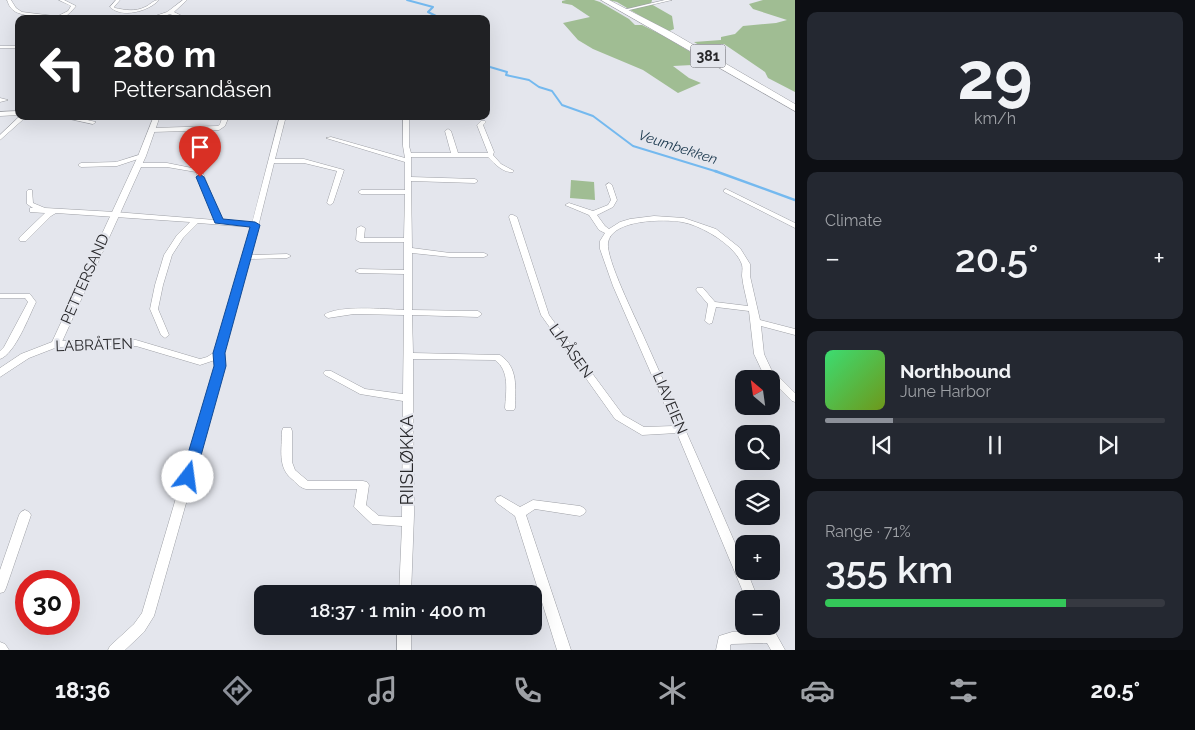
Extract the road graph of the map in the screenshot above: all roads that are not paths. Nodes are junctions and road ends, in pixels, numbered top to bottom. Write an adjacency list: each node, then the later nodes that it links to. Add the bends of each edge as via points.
1 (9, 0): 10 (street, via 21,13)
2 (61, 0): 11 (street, via 74,6)
3 (118, 0): 4 (street, via 112,7 124,12 151,7)
4 (157, 0)
5 (186, 0): 9 (street)
6 (604, 0): 8 (main road, 381)
7 (670, 0): 8 (street)
8 (625, 10): 16 (main road, 381)
9 (171, 13): 12 (street); 13 (street)
10 (36, 15)
11 (64, 15)
12 (163, 15)
13 (176, 15)
14 (0, 47): 15 (street)
15 (15, 47)
16 (795, 108)
17 (15, 113): 18 (street)
18 (0, 114)
19 (20, 120): 29 (street)
20 (82, 120): 25 (street)
21 (155, 120): 27 (street, PETTERSAND)
22 (225, 120): 27 (street, via 219,128)
23 (282, 120): 36 (street)
24 (406, 120): 35 (street, RIISLØKKA)
25 (94, 122)
26 (483, 122): 33 (street, via 481,128)
27 (152, 130): 34 (street, PETTERSAND)
28 (448, 131): 32 (street)
29 (0, 138)
30 (329, 138): 35 (street)
31 (207, 149): 40 (street)
32 (455, 155): 33 (street); 35 (street)
33 (490, 155): 39 (street, via 499,165)
34 (142, 156): 37 (street, via 117,164); 38 (street, PETTERSAND)
35 (407, 158): 41 (street, RIISLØKKA)
36 (272, 161): 48 (street, via 304,161 340,170); 58 (street)
37 (81, 165)
38 (137, 165): 40 (street, via 167,165); 53 (street, PETTERSAND)
39 (511, 170)
40 (199, 171): 57 (street)
41 (407, 179): 42 (street); 47 (street, RIISLØKKA)
42 (475, 181)
43 (609, 185): 54 (street, via 614,200 611,206)
44 (30, 191): 51 (street, via 30,204)
45 (726, 191): 59 (street)
46 (361, 192): 47 (street)
47 (407, 192): 63 (street, RIISLØKKA)
48 (330, 203)
49 (569, 205): 54 (street)
50 (33, 210): 51 (street, PETTERSAND)
51 (44, 210): 52 (street, PETTERSAND)
52 (55, 211): 53 (street, PETTERSAND); 62 (street)
53 (114, 214): 56 (street); 81 (street, PETTERSAND)
54 (593, 214): 61 (street, via 596,222)
55 (513, 217): 90 (street, LIAÅSEN, via 544,315 619,417 642,431)
56 (196, 220): 57 (street); 80 (street, via 168,255 159,285 154,309)
57 (218, 221): 58 (street)
58 (255, 225): 67 (street)
59 (795, 226)
60 (361, 228): 63 (street, via 360,240)
61 (609, 232): 73 (street, via 623,224 654,218 684,220 713,231 737,250 746,264); 90 (street, LIAVEIEN, via 604,249 617,286)
62 (23, 240)
63 (407, 240): 64 (street, RIISLØKKA)
64 (407, 250): 65 (street); 69 (street, RIISLØKKA)
65 (484, 255)
66 (287, 256): 67 (street)
67 (247, 257): 82 (street)
68 (359, 271): 69 (street)
69 (407, 272): 74 (street, RIISLØKKA)
70 (700, 290): 72 (street)
71 (0, 296): 83 (street, via 27,296 32,302 8,348)
72 (712, 304): 73 (street); 77 (street)
73 (753, 309): 78 (street)
74 (407, 312): 75 (street); 76 (street, via 354,310); 84 (street, RIISLØKKA)
75 (478, 314)
76 (328, 315)
77 (708, 321)
78 (756, 322): 79 (street); 88 (street, via 759,354 768,371)
79 (795, 332)
80 (165, 335)
81 (56, 344): 82 (street, LABRÅTEN, via 145,344 200,362); 85 (street, LABRÅTEN, via 26,356)
82 (219, 353): 103 (street, via 220,366 148,616)
83 (0, 356)
84 (407, 356): 87 (street, RIISLØKKA); 89 (street, via 497,357 510,371)
85 (0, 373)
86 (328, 373): 87 (street, RIISLØKKA, via 363,392)
87 (407, 398): 96 (street, RIISLØKKA)
88 (795, 399)
89 (510, 408)
90 (681, 429): 99 (street, LIAVEIEN)
91 (287, 431): 96 (street, RIISLØKKA, via 290,472 306,485 363,485 360,507 376,521)
92 (501, 500): 94 (street)
93 (580, 511): 94 (street, via 533,504)
94 (520, 513): 105 (street)
95 (25, 515): 98 (street)
96 (407, 522): 97 (street, RIISLØKKA)
97 (405, 585)
98 (0, 588)
99 (748, 590)
100 (404, 635): 104 (street)
101 (748, 635): 106 (street, via 724,640)
102 (770, 635): 107 (street)
103 (115, 650)
104 (404, 650)
105 (564, 650)
106 (723, 650)
107 (778, 650)

